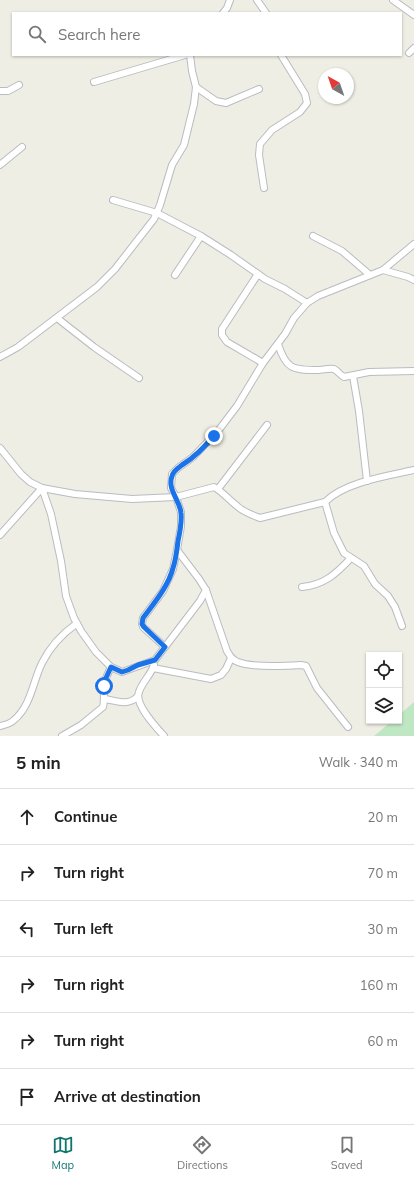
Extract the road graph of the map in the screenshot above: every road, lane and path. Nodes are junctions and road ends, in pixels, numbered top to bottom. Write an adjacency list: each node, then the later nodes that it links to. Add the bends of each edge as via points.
1 (230, 0): 4 (street)
2 (257, 0): 5 (street)
3 (393, 0): 6 (street)
4 (224, 12)
5 (265, 12)
6 (414, 15)
7 (182, 56): 10 (street)
8 (190, 56): 12 (street)
9 (282, 56): 17 (street, via 305,94 307,103 300,112 272,130 260,144)
10 (94, 82)
11 (20, 85): 14 (street, via 8,91)
12 (196, 87): 13 (street, via 216,101 226,103); 19 (street, via 184,145 172,165)
13 (259, 89)
14 (0, 91)
15 (22, 147): 16 (street)
16 (0, 165)
17 (264, 188)
18 (112, 200): 19 (street)
19 (157, 214): 20 (street); 29 (street, via 103,282)
20 (201, 236): 24 (street); 25 (street)
21 (313, 236): 26 (street, via 342,251)
22 (414, 244): 23 (street)
23 (383, 270): 26 (street); 27 (street)
24 (258, 274): 28 (street); 32 (street, via 222,328 222,335 228,342)
25 (175, 275)
26 (370, 275): 28 (street)
27 (414, 280)
28 (307, 303): 30 (street)
29 (57, 318): 31 (street); 35 (street)
30 (278, 344): 32 (street); 34 (street, via 282,358 288,366 332,369 344,377)
31 (0, 357)
32 (263, 363): 42 (street, via 237,406 218,431 194,458 172,474 171,488)
33 (414, 371): 34 (street, via 369,372)
34 (353, 376): 39 (street)
35 (139, 378)
36 (267, 425): 41 (street)
37 (0, 448): 40 (street, via 21,474)
38 (414, 470): 39 (street)
39 (367, 481): 43 (street, via 332,496)
40 (42, 488): 42 (street, via 122,499); 44 (street); 49 (street, via 51,514 66,596)
41 (218, 489): 42 (street, via 210,487); 43 (street, via 237,507 260,518)
42 (176, 497): 45 (street, via 181,512)
43 (325, 502): 46 (street, via 334,533 344,553)
44 (0, 535)
45 (177, 550): 48 (street); 51 (street, via 168,580 143,618 142,624)
46 (350, 558): 47 (street, via 336,573 312,586); 50 (street, via 364,566 375,584 388,596)
47 (302, 587)
48 (206, 590): 51 (street); 52 (street)
49 (76, 624): 54 (street, via 96,652); 58 (street, via 49,651 21,713 11,723)
50 (402, 626)
51 (165, 647): 53 (street)
52 (231, 658): 55 (street, via 221,675 211,680); 59 (street, via 254,665 306,666 317,688)
53 (155, 660): 54 (street, via 122,672); 55 (street)
54 (111, 667): 57 (street, via 105,680)
55 (153, 668): 56 (street)
56 (137, 697): 57 (street, via 127,703); 61 (street, via 138,702)
57 (105, 699): 60 (street, via 103,708)
58 (0, 726)
59 (348, 727)
60 (62, 736)
61 (164, 736)

